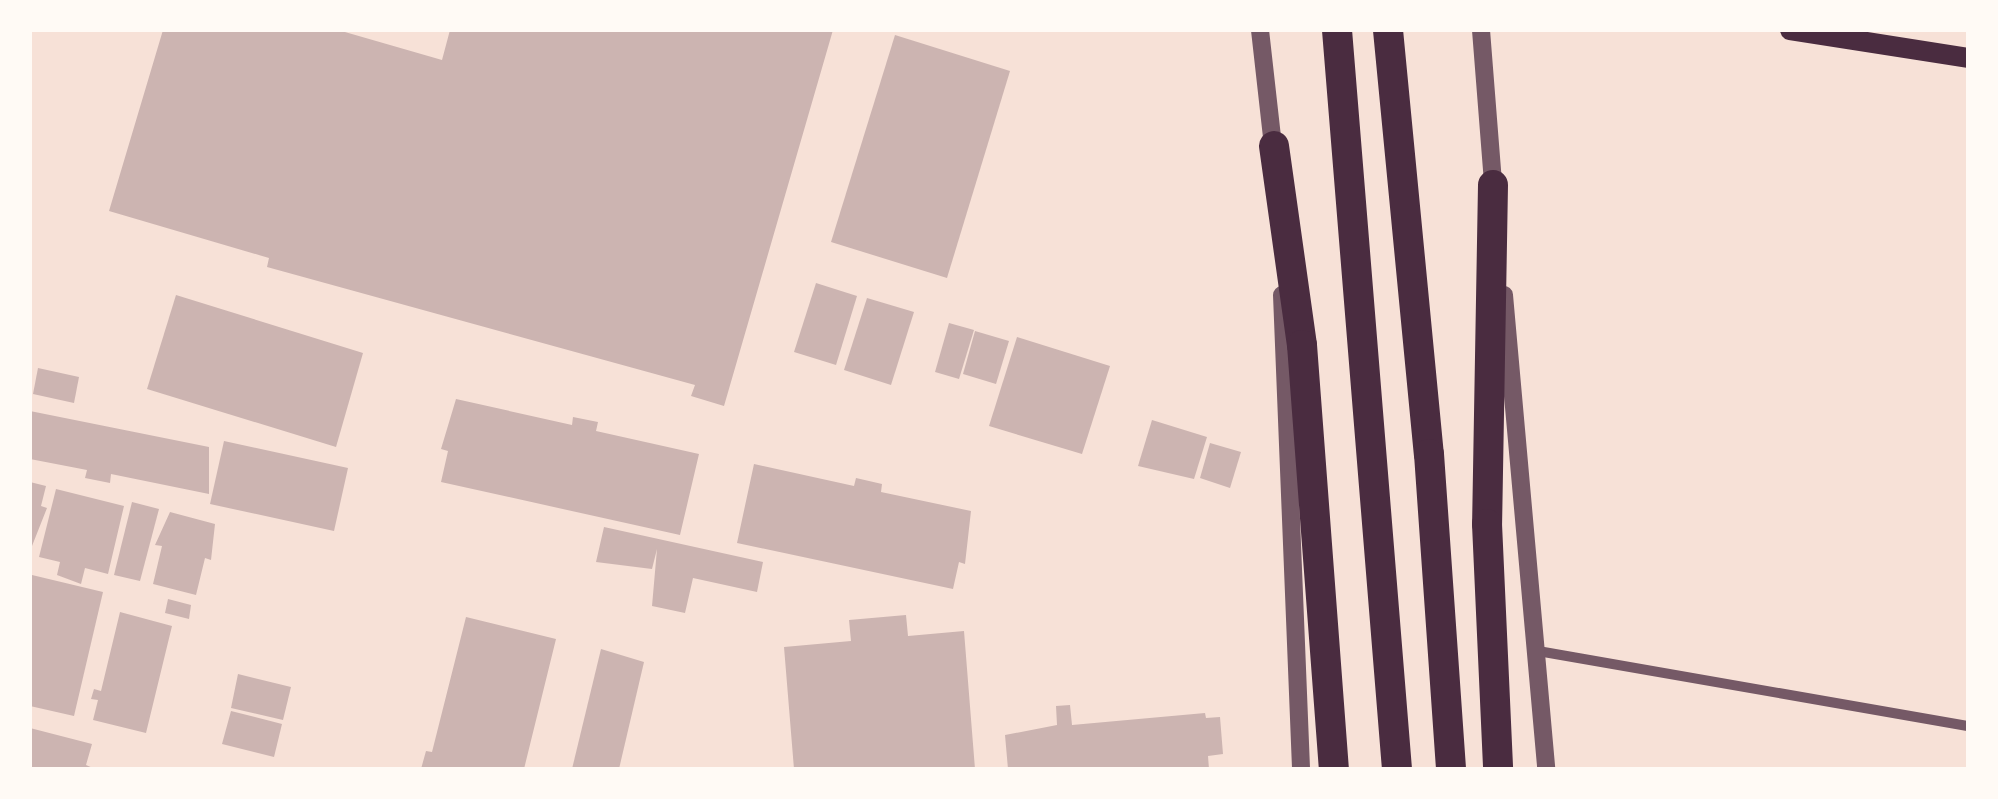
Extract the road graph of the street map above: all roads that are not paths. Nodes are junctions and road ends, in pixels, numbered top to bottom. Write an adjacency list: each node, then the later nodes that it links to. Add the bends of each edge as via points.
1 (1260, 30): 7 (street)
2 (1337, 30): 13 (highway)
3 (1388, 30): 14 (highway, via 1429,454)
4 (1481, 30): 8 (street)
5 (1790, 30): 6 (main road)
6 (1968, 58)
7 (1274, 146): 11 (street); 12 (highway, via 1304,364)
8 (1493, 184): 9 (street); 15 (highway, via 1487,524)
9 (1538, 651): 10 (street); 16 (street)
10 (1968, 726)
11 (1301, 769)
12 (1334, 769)
13 (1397, 769)
14 (1450, 769)
15 (1498, 769)
16 (1546, 769)

